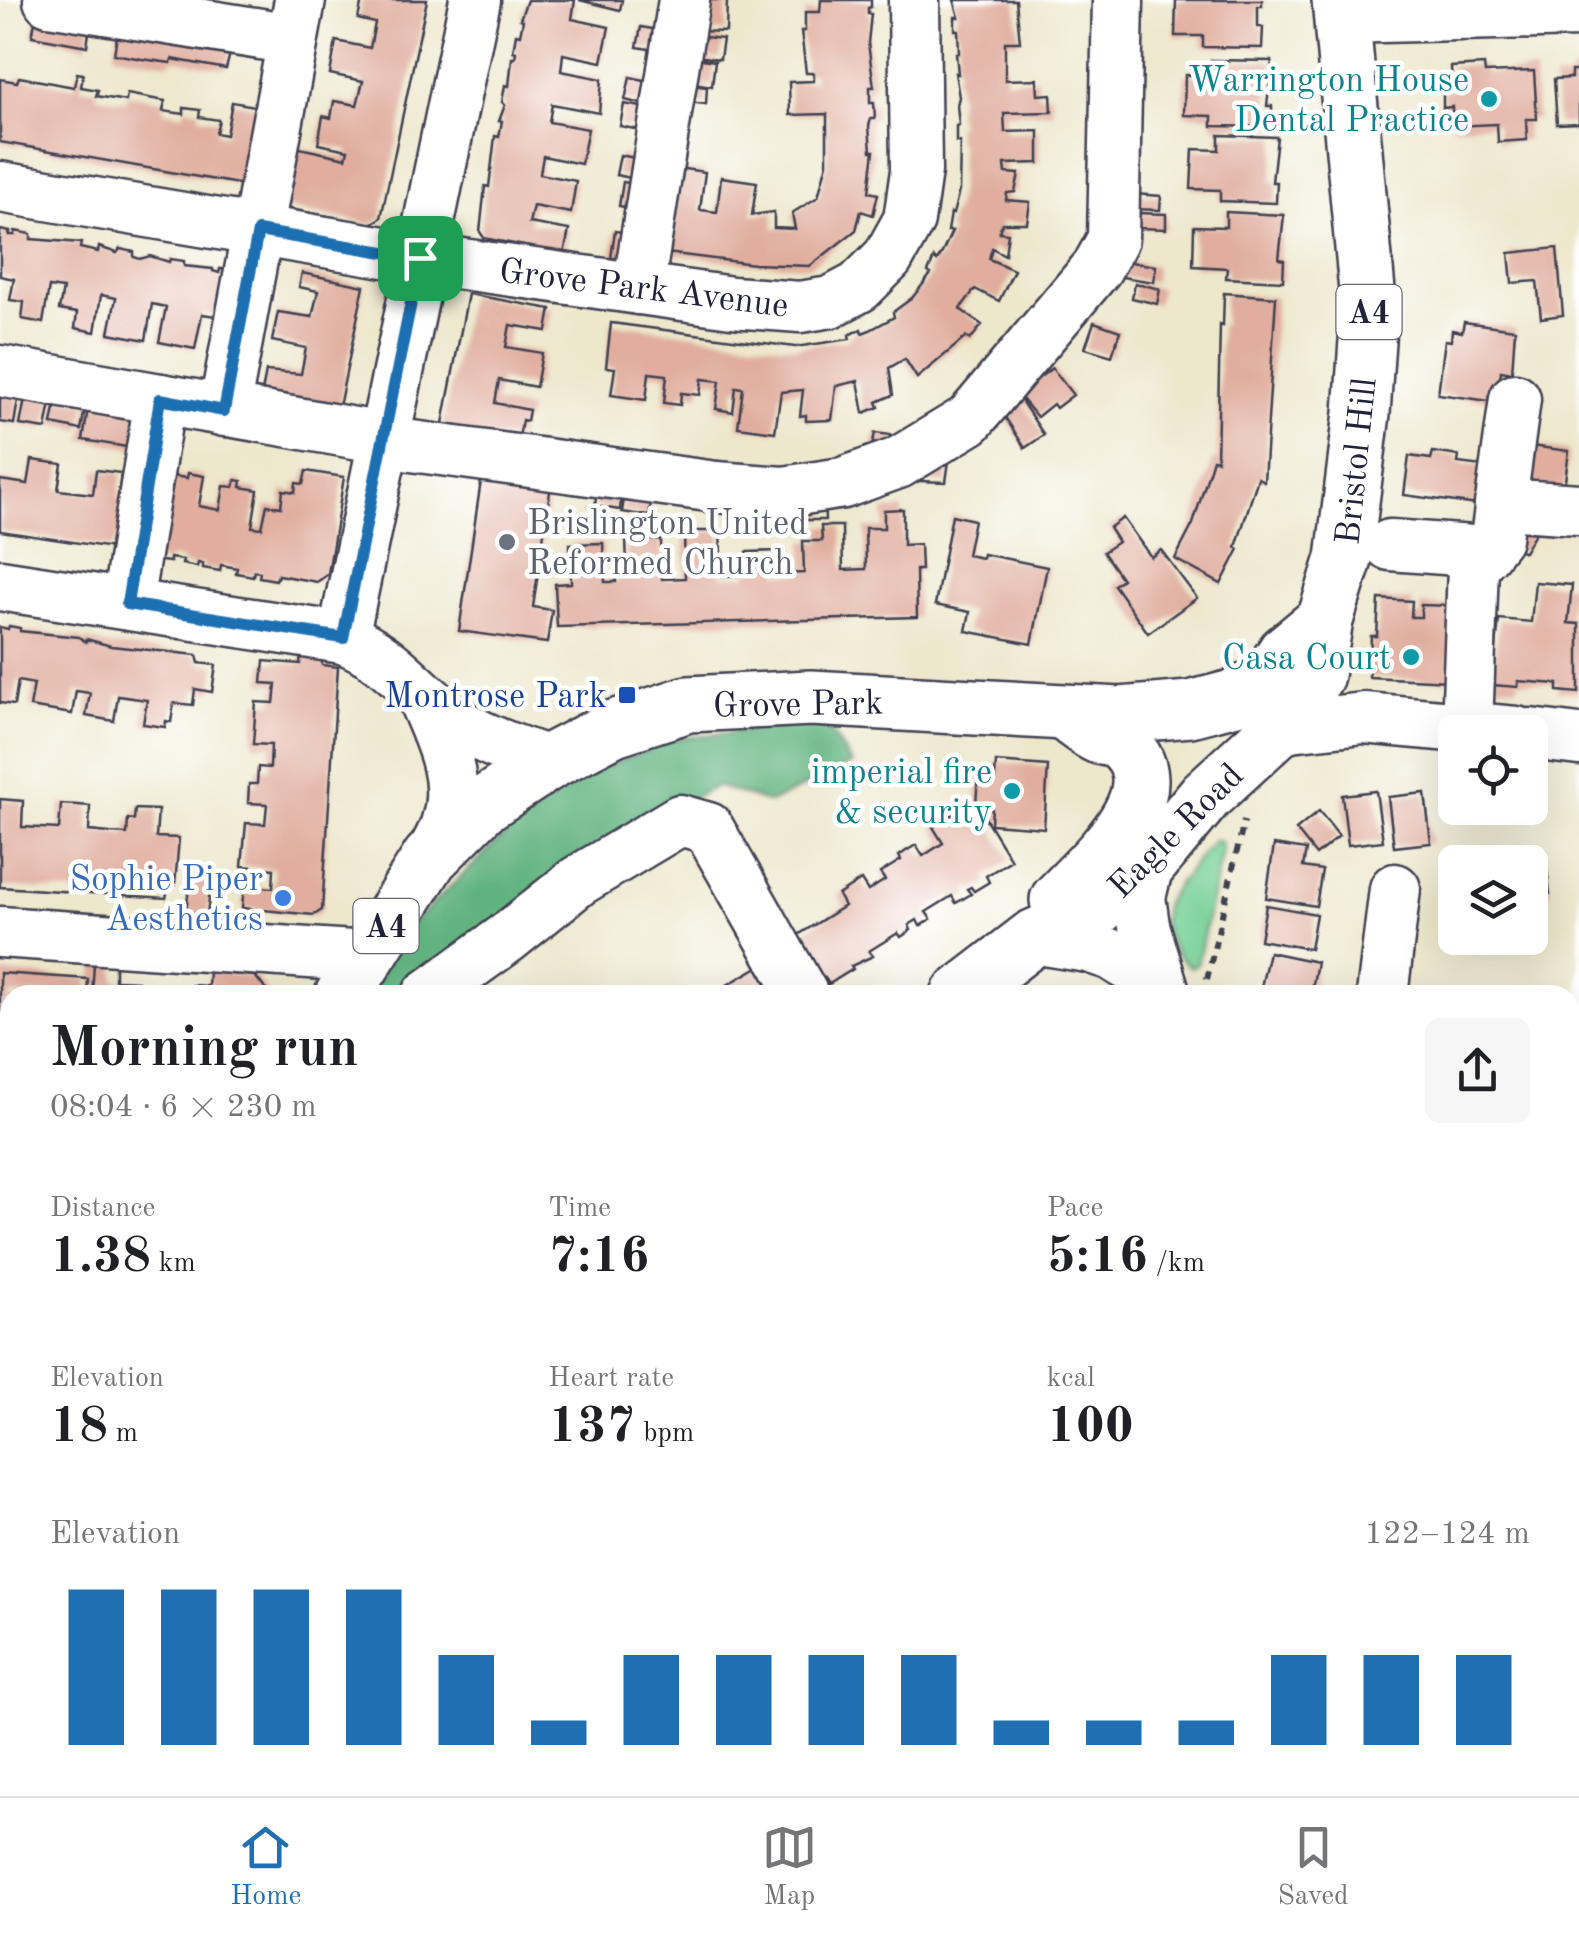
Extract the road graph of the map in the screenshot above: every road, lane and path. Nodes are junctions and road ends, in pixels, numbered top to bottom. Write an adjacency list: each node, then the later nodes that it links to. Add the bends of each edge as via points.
1 (49, 0): 9 (street, via 274,36)
2 (300, 0): 9 (street)
3 (475, 0): 12 (street)
4 (684, 0): 13 (street)
5 (914, 0): 13 (street, Grove Park Avenue, via 916,172 909,220 888,258 859,287 831,302 800,307)
6 (1118, 0): 18 (street, via 1113,240 1019,364 955,429 898,463 843,483 784,492 649,481)
7 (1341, 9): 8 (street); 27 (highway, Bristol Hill / A4, via 1370,312 1362,412 1344,559 1324,620 1316,675)
8 (1579, 12)
9 (290, 55): 11 (street)
10 (0, 187): 11 (street, Grove Park Avenue)
11 (258, 231): 12 (street, Grove Park Avenue); 17 (street)
12 (420, 258): 13 (street, Grove Park Avenue); 18 (street)
13 (638, 289)
14 (0, 371): 15 (street)
15 (160, 399): 17 (street); 24 (street)
16 (1515, 399): 19 (street)
17 (224, 411): 18 (street)
18 (383, 440): 25 (street)
19 (1500, 504): 20 (street); 22 (street, via 1496,538)
20 (1579, 510)
21 (1390, 544): 22 (street)
22 (1486, 552): 29 (street, via 1473,568)
23 (0, 585): 24 (street)
24 (127, 604): 25 (street)
25 (343, 638): 26 (street, via 388,661)
26 (422, 696): 33 (street, via 494,742); 35 (street, via 448,757 451,790 448,820)
27 (1283, 703): 28 (highway, A4, via 1236,697 1120,715); 30 (street); 36 (highway, Eagle Road / A4)
28 (1059, 710): 33 (highway, Grove Park / A4, via 812,698 688,704 614,728); 39 (highway, Eagle Road / A4, via 1098,736 1118,740 1138,774 1138,796 1109,849 1060,898)
29 (1468, 715)
30 (1438, 724)
31 (1548, 736): 32 (street)
32 (1579, 740)
33 (548, 762): 35 (highway, A4, via 482,806)
34 (1244, 820): 46 (path)
35 (430, 858): 40 (highway, A4)
36 (1148, 865): 39 (highway, Eagle Road / A4, via 1092,912); 45 (street, via 1140,897 1144,926)
37 (1396, 889): 47 (street)
38 (0, 932): 40 (street)
39 (1033, 938): 43 (highway, Eagle Road / A4); 44 (street, via 1112,955)
40 (355, 976)
41 (442, 985): 42 (street, via 578,881 680,820 708,828)
42 (797, 985)
43 (972, 985)
44 (1164, 985)
45 (1173, 985)
46 (1179, 985)
47 (1383, 985)

